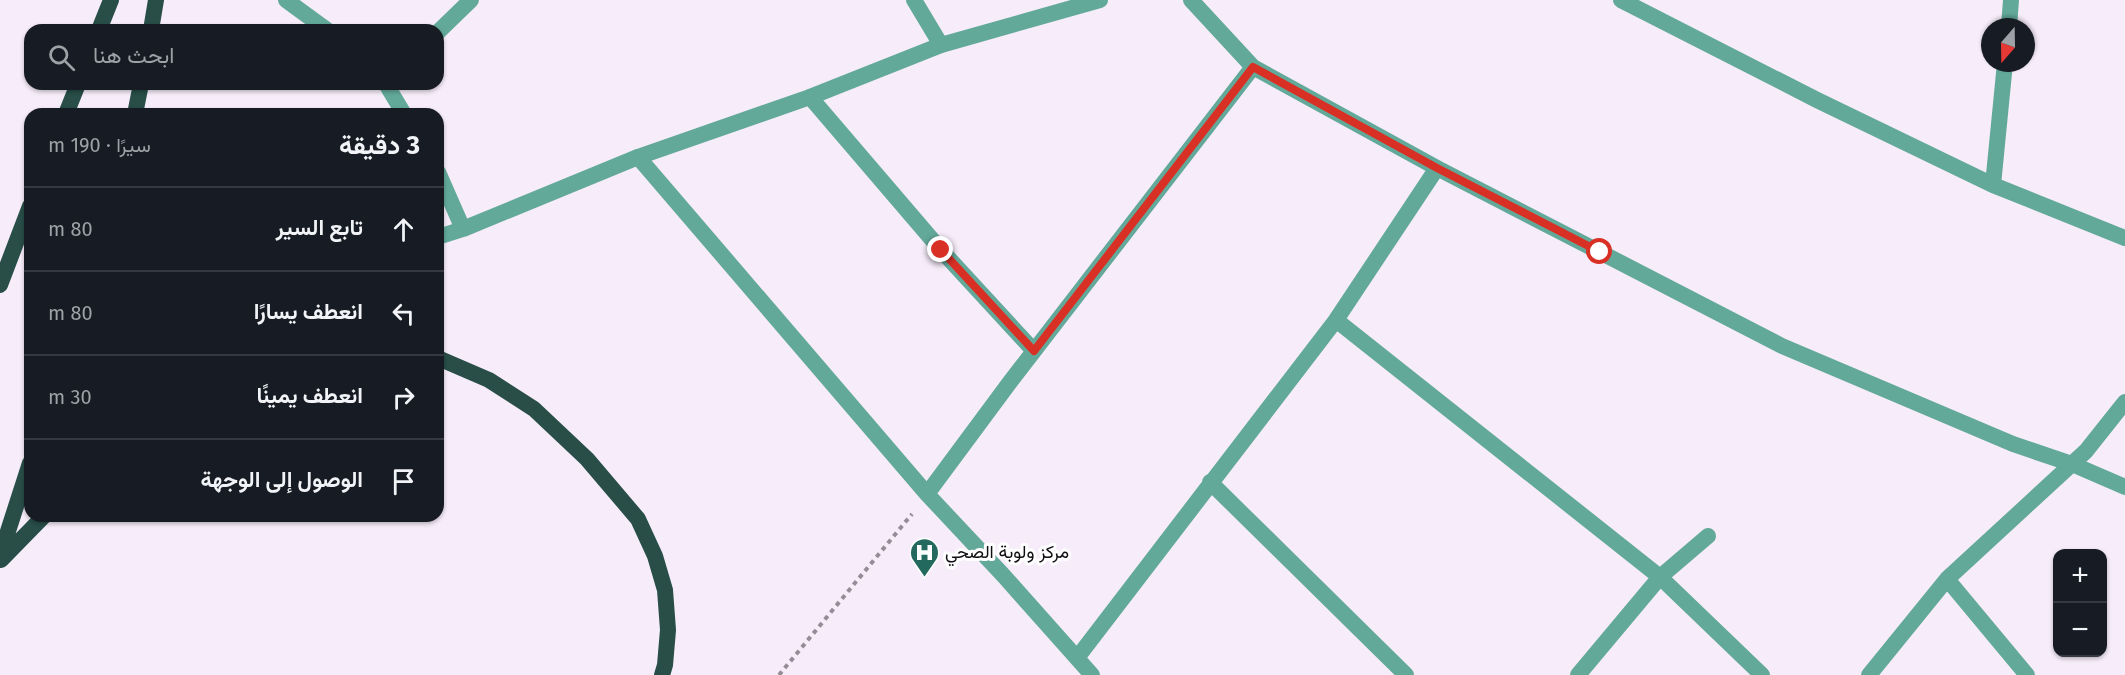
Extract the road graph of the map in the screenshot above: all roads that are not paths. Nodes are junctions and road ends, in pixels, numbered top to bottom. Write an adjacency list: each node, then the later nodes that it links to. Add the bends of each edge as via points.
1 (111, 0): 11 (highway)
2 (156, 0): 12 (highway)
3 (286, 0): 13 (street)
4 (471, 0): 14 (street)
5 (914, 0): 15 (street)
6 (1100, 0): 15 (street)
7 (1191, 0): 16 (street)
8 (1621, 0): 27 (street)
9 (2012, 0): 10 (street)
10 (2010, 18)
11 (101, 24)
12 (152, 24)
13 (319, 24)
14 (444, 26)
15 (941, 45): 21 (street)
16 (1253, 67): 26 (street); 35 (street)
17 (2004, 72): 27 (street)
18 (76, 90): 22 (highway)
19 (140, 90): 23 (highway)
20 (390, 90): 24 (street)
21 (810, 97): 25 (street); 35 (street)
22 (68, 108)
23 (136, 108)
24 (400, 108)
25 (638, 157): 30 (street); 42 (street)
26 (1437, 168): 34 (street); 38 (street, via 1782,346 2013,444)
27 (1993, 185): 32 (street)
28 (444, 186): 30 (street)
29 (24, 222): 33 (highway)
30 (463, 230): 31 (street)
31 (444, 235)
32 (2125, 238)
33 (0, 285)
34 (1335, 320): 40 (street); 46 (street)
35 (1034, 351): 42 (street)
36 (444, 361): 49 (highway, via 489,380 534,409 587,459 638,519 665,590 668,630)
37 (2125, 402): 38 (street)
38 (2072, 464): 41 (street); 47 (street)
39 (24, 482): 45 (highway)
40 (1210, 482): 48 (street); 51 (street)
41 (2125, 487)
42 (927, 494): 48 (street)
43 (38, 522): 45 (highway)
44 (1708, 536): 46 (street)
45 (0, 558)
46 (1660, 577): 52 (street); 53 (street)
47 (1947, 579): 54 (street); 55 (street)
48 (1077, 658): 50 (street)
49 (662, 675)
50 (1092, 675)
51 (1406, 675)
52 (1578, 675)
53 (1762, 675)
54 (1869, 675)
55 (2027, 675)

